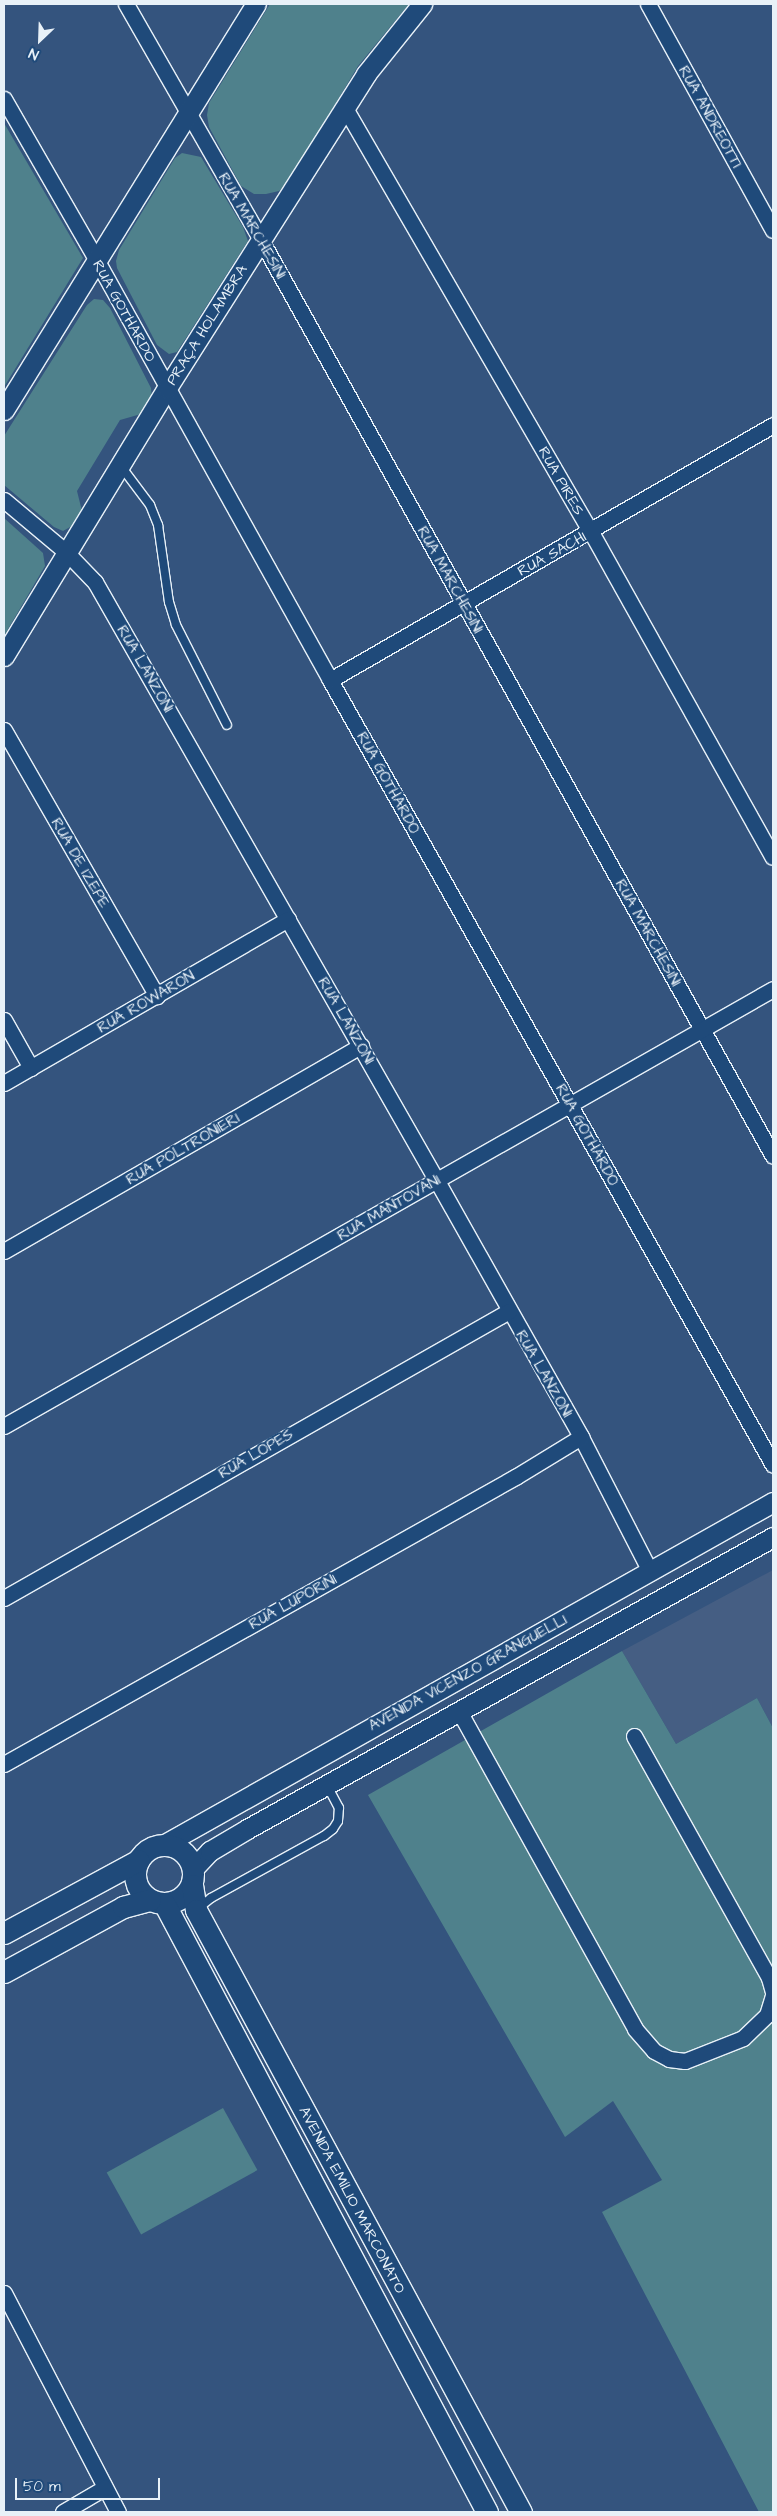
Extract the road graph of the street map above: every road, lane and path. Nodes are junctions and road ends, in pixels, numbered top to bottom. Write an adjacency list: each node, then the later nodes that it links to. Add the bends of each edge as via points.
1 (126, 4): 7 (street, RUA MARCHESINI)
2 (256, 4): 7 (street)
3 (422, 4): 6 (street, PRAÇA HOLAMBRA, via 366,74)
4 (648, 4): 8 (street, RUA ANDREOTTI)
5 (4, 99): 10 (street, RUA GOTHARDO)
6 (344, 108): 9 (street, PRAÇA HOLAMBRA); 16 (street, RUA PIRES)
7 (188, 115): 9 (street, RUA MARCHESINI); 10 (street)
8 (773, 230)
9 (261, 240): 11 (street, PRAÇA HOLAMBRA); 18 (street, RUA MARCHESINI)
10 (97, 261): 11 (street, RUA GOTHARDO); 12 (street)
11 (166, 388): 14 (street, PRAÇA HOLAMBRA); 20 (street, RUA GOTHARDO)
12 (4, 410)
13 (773, 425): 16 (street, RUA SACHI)
14 (120, 465): 17 (street, PRAÇA HOLAMBRA); 21 (lane, via 150,505 158,525 169,602 176,625)
15 (4, 500): 17 (street, RUA LANZONI)
16 (591, 532): 18 (street, RUA SACHI); 23 (street, RUA PIRES)
17 (66, 552): 19 (street, PRAÇA HOLAMBRA); 24 (street, RUA LANZONI, via 95,582)
18 (463, 604): 20 (street, RUA SACHI); 28 (street, RUA MARCHESINI)
19 (4, 656)
20 (330, 680): 32 (street, RUA GOTHARDO)
21 (227, 725)
22 (4, 730): 26 (street, RUA DE IZEPE)
23 (773, 857)
24 (288, 919): 26 (street, RUA ROWARON); 29 (street, RUA LANZONI)
25 (773, 989): 28 (street, RUA MANTOVANI)
26 (157, 996): 30 (street, RUA ROWARON)
27 (4, 1020): 30 (street)
28 (702, 1031): 32 (street, RUA MANTOVANI); 33 (street, RUA MARCHESINI)
29 (361, 1046): 34 (street, RUA LANZONI); 35 (street, RUA POLTRONIERI)
30 (31, 1068): 31 (street, RUA ROWARON)
31 (4, 1083)
32 (569, 1103): 34 (street, RUA MANTOVANI); 39 (street, RUA GOTHARDO)
33 (773, 1156)
34 (437, 1181): 36 (street, RUA LANZONI); 37 (street, RUA MANTOVANI)
35 (4, 1251)
36 (509, 1311): 38 (street, RUA LANZONI); 43 (street, RUA LOPES)
37 (4, 1426)
38 (581, 1437): 42 (street, RUA LANZONI); 46 (street, RUA LUPORINI)
39 (773, 1465)
40 (773, 1502): 42 (street, AVENIDA VICENZO GRANGUELLI)
41 (773, 1536): 44 (street, AVENIDA VICENZO GRANGUELLI)
42 (650, 1570): 48 (street, AVENIDA VICENZO GRANGUELLI)
43 (4, 1598)
44 (459, 1711): 47 (street, AVENIDA VICENZO GRANGUELLI); 55 (street, via 635,2029 654,2051 669,2059 685,2061 743,2038 768,2015)
45 (634, 1736): 55 (street, via 769,1978)
46 (4, 1764)
47 (327, 1785): 50 (street, AVENIDA VICENZO GRANGUELLI, via 210,1851); 52 (lane, via 339,1808 338,1821 333,1829 211,1898)
48 (163, 1845): 49 (main road, AVENIDA VICENZO GRANGUELLI, via 145,1852); 50 (main road, via 179,1849 191,1861)
49 (139, 1860): 51 (main road, via 136,1869 138,1886); 53 (main road, AVENIDA VICENZO GRANGUELLI)
50 (192, 1877): 51 (main road, AVENIDA VICENZO GRANGUELLI, via 181,1898); 52 (main road, AVENIDA EMÍLIO MARCONATO)
51 (157, 1902): 54 (main road, AVENIDA VICENZO GRANGUELLI, via 123,1907); 60 (main road, AVENIDA EMÍLIO MARCONATO)
52 (196, 1910): 61 (main road, AVENIDA EMÍLIO MARCONATO)
53 (4, 1933)
54 (4, 1972)
55 (773, 1994)
56 (4, 2293): 57 (street)
57 (104, 2488): 58 (street); 59 (street)
58 (63, 2512)
59 (118, 2512)
60 (487, 2512)
61 (521, 2512)

